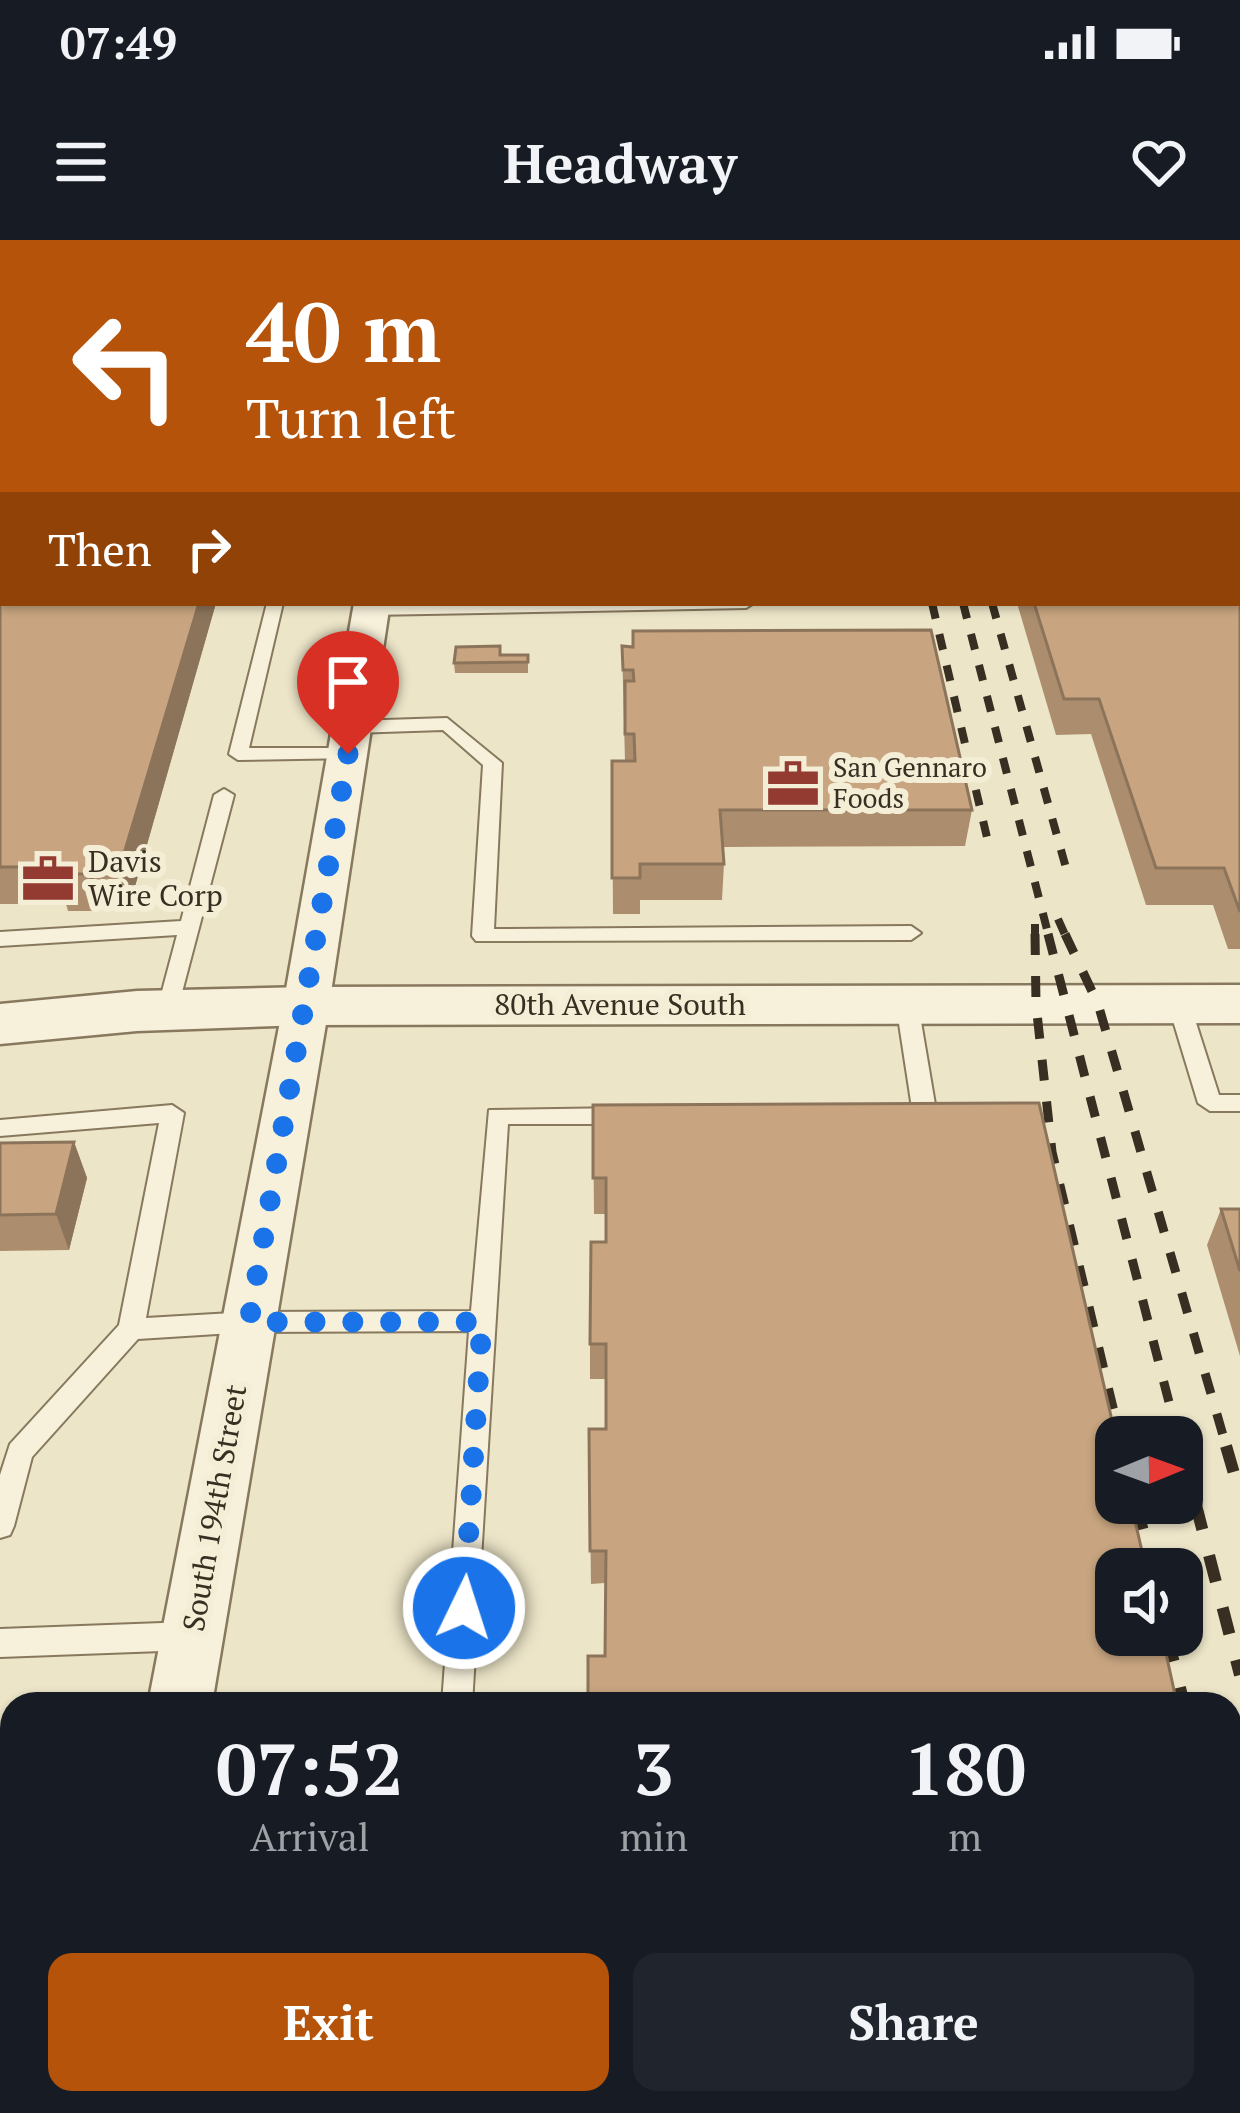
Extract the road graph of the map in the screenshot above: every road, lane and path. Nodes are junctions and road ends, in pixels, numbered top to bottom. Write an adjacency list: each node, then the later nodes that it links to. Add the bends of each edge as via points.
1 (274, 606): 4 (lane, via 238,754)
2 (466, 606): 3 (lane)
3 (372, 607): 4 (street, South 194th Street)
4 (351, 741): 7 (lane, via 447,724 493,763 483,936); 12 (street, South 194th Street)
5 (224, 795): 6 (lane)
6 (189, 927): 8 (lane); 13 (lane)
7 (911, 933)
8 (0, 939)
9 (907, 1004): 10 (street, 80th Avenue South); 12 (street, 80th Avenue South); 17 (lane, via 925,1116)
10 (1179, 1004): 11 (street, 80th Avenue South); 15 (lane, via 1210,1103)
11 (1240, 1004)
12 (306, 1006): 13 (street, 80th Avenue South); 19 (street, South 194th Street)
13 (168, 1010): 14 (street, 80th Avenue South)
14 (0, 1024)
15 (1240, 1103)
16 (640, 1116): 20 (lane, via 497,1116)
17 (878, 1116)
18 (0, 1128): 21 (lane, via 172,1113)
19 (249, 1322): 20 (lane); 21 (lane); 23 (street, South 194th Street)
20 (482, 1322): 26 (lane)
21 (131, 1329): 22 (lane, via 20,1452)
22 (0, 1526)
23 (192, 1636): 24 (lane); 25 (street, South 194th Street)
24 (0, 1643)
25 (182, 1692)
26 (459, 1692)

